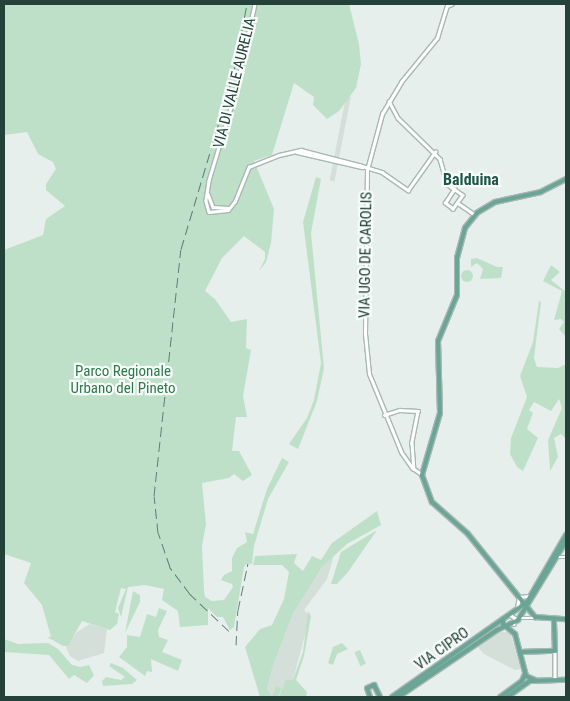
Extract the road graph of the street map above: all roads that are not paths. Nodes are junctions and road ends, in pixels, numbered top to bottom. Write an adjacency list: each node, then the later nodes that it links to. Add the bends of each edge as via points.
1 (256, 4): 10 (street, VIA DI VALLE AURELIA, via 237,88)
2 (443, 4): 4 (street)
3 (452, 4): 4 (street)
4 (447, 6): 5 (street, VIA UGO DE CAROLIS, via 437,38)
5 (389, 101): 6 (street, via 398,118); 7 (street, VIA UGO DE CAROLIS, via 377,129)
6 (435, 152): 7 (street, via 408,190 382,172); 9 (street, via 442,163 446,183)
7 (368, 168): 12 (street, via 296,152 250,166); 14 (street, VIA UGO DE CAROLIS, via 366,345 369,374)
8 (566, 179): 13 (main road, via 544,192 498,201)
9 (454, 189): 11 (street, via 463,195); 11 (street, via 444,203 453,209)
10 (208, 190): 12 (street, via 213,207); 12 (street, VIA DI VALLE AURELIA, via 208,211 217,213)
11 (458, 203): 13 (street)
12 (230, 207)
13 (475, 215): 16 (main road, via 460,240 457,295 438,338 440,413)
14 (384, 415): 15 (street, VIA UGO DE CAROLIS); 15 (street, via 402,409 418,410 412,443)
15 (414, 471): 16 (street)
16 (422, 475): 22 (main road, via 432,502 468,534)
17 (566, 535): 21 (main road)
18 (566, 541): 20 (main road)
19 (566, 557): 20 (street)
20 (557, 558): 25 (main road)
21 (531, 596): 22 (street); 23 (main road)
22 (519, 597): 23 (main road); 24 (street)
23 (525, 603): 24 (main road); 25 (main road)
24 (517, 608): 26 (main road)
25 (528, 608): 28 (main road); 29 (main road)
26 (509, 614): 27 (main road); 32 (street, via 514,617)
27 (503, 618): 33 (main road, via 503,624); 42 (main road, VIA CIPRO)
28 (521, 618): 29 (street); 32 (main road)
29 (536, 618): 30 (main road)
30 (554, 619): 31 (main road); 34 (main road)
31 (566, 619)
32 (514, 624): 33 (main road)
33 (508, 627): 35 (main road, via 515,634); 43 (main road, VIA CIPRO, via 496,630)
34 (555, 651): 35 (main road); 38 (street)
35 (520, 652): 36 (main road)
36 (525, 674): 37 (main road); 44 (main road, via 522,681)
37 (535, 680): 38 (main road); 45 (main road)
38 (555, 680): 39 (main road)
39 (566, 680)
40 (370, 697): 41 (main road, via 367,688 374,686)
41 (380, 697)
42 (392, 697)
43 (398, 697)
44 (500, 697)
45 (507, 697)

